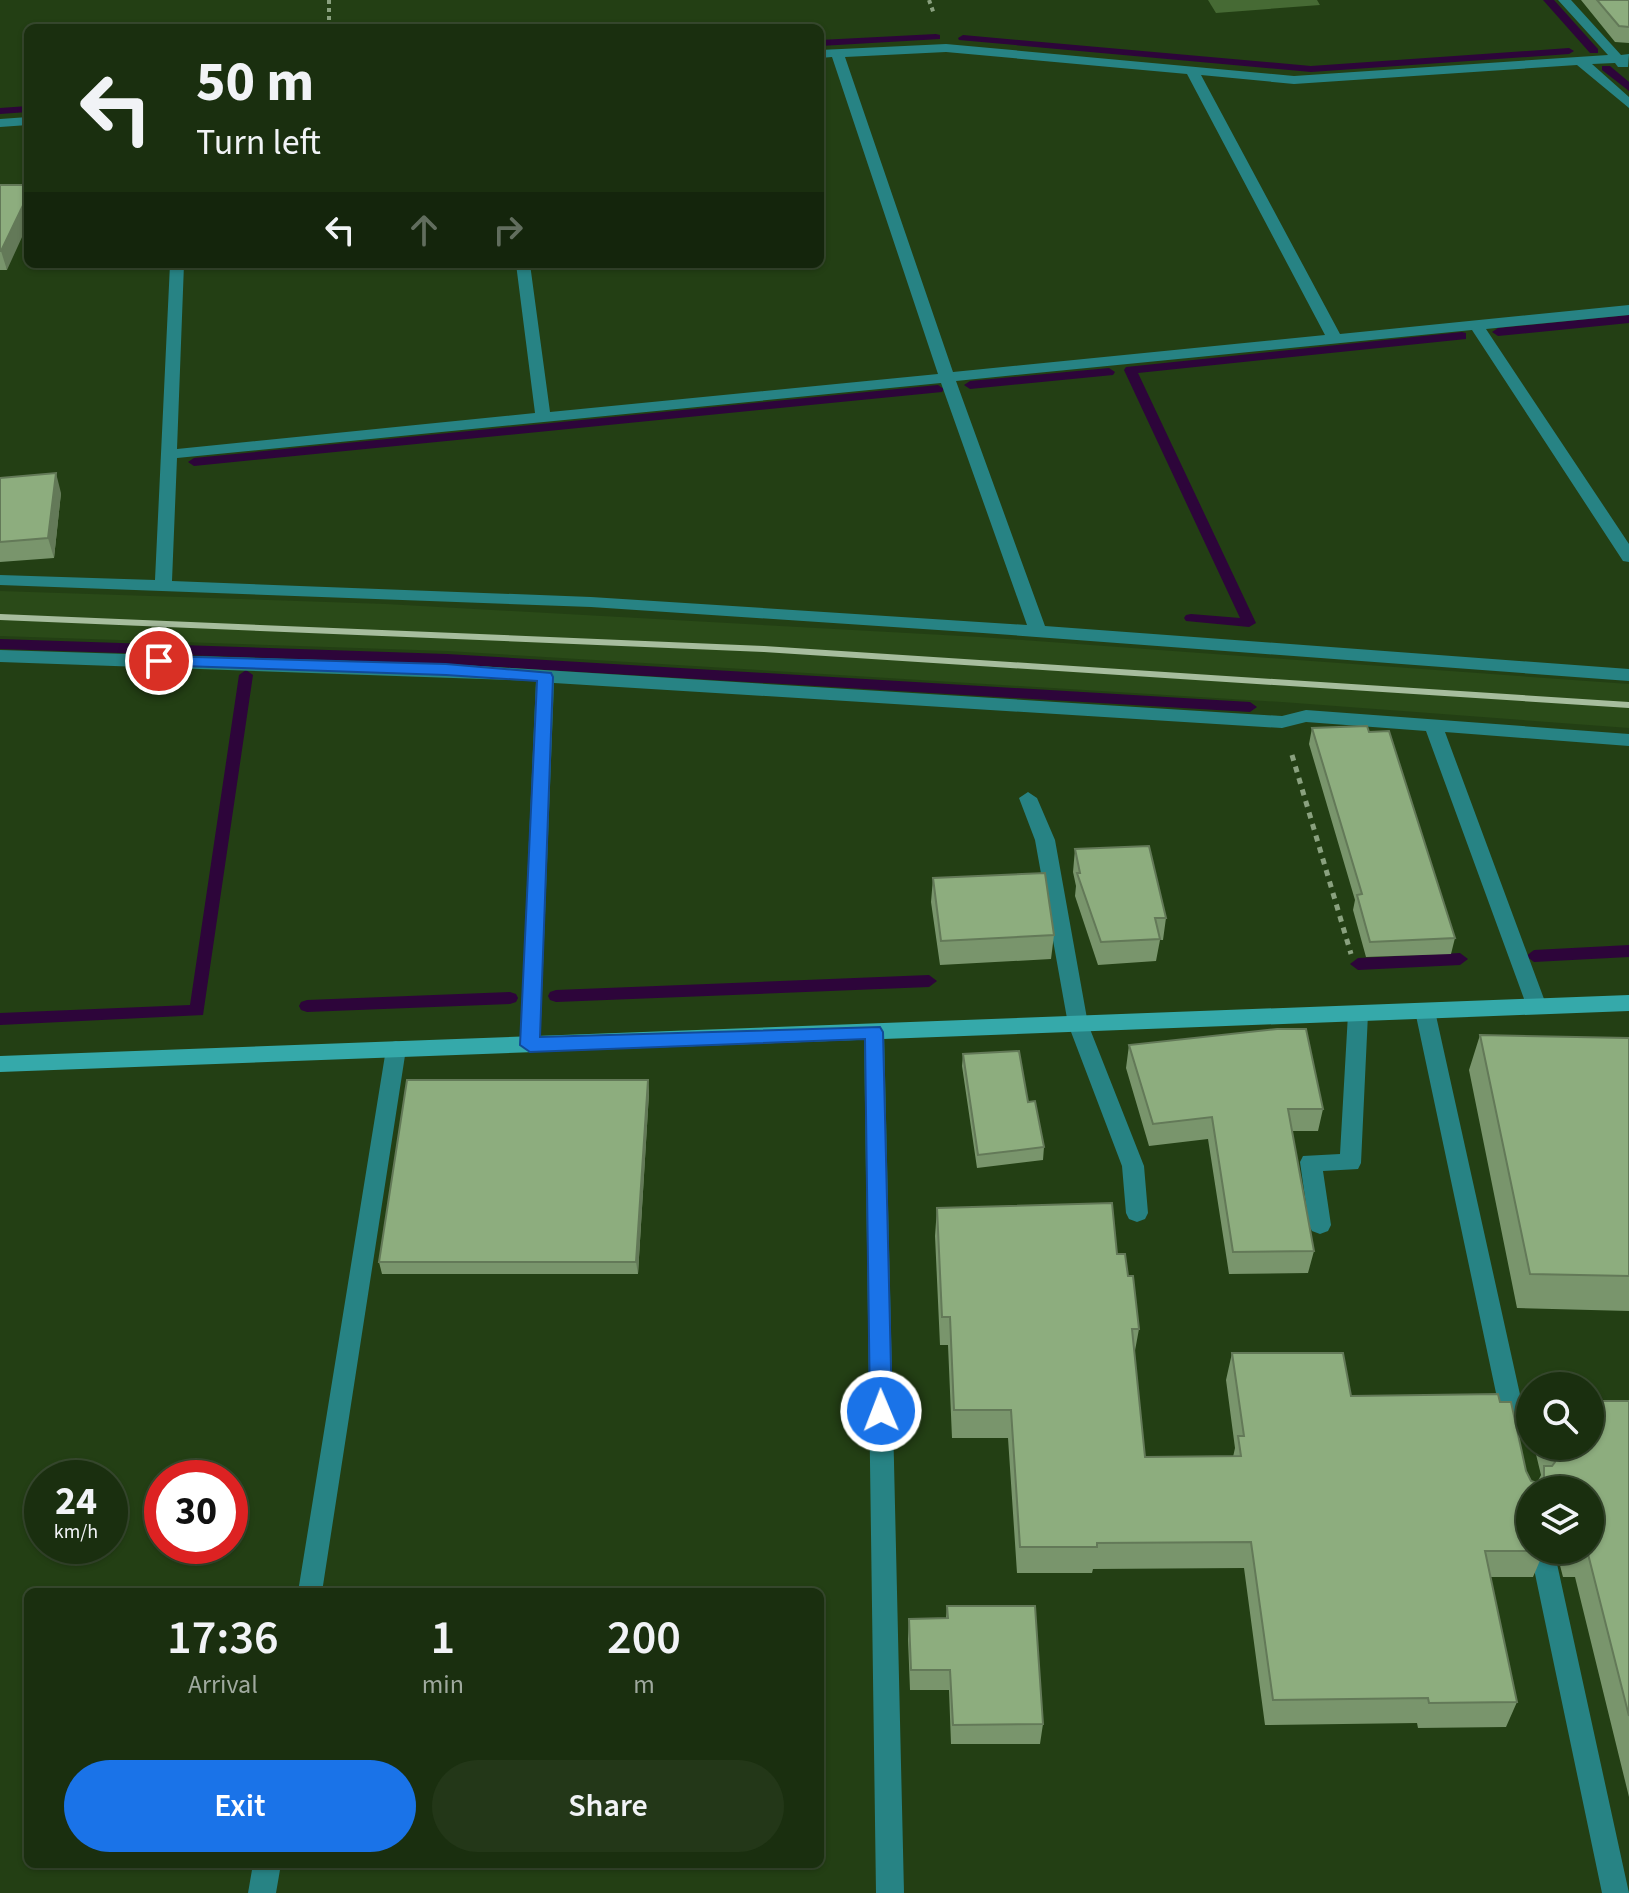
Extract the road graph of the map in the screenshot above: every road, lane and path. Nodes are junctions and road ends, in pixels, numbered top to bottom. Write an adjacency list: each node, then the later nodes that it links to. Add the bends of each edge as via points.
1 (329, 0): 3 (path)
2 (1564, 0): 6 (street)
3 (329, 24)
4 (837, 53): 5 (street); 9 (street, via 946,48); 18 (street)
5 (824, 54)
6 (1623, 58): 7 (street); 8 (street)
7 (1580, 61): 9 (street, via 1294,80); 10 (street)
8 (1629, 69)
9 (1192, 71): 17 (street)
10 (1629, 104)
11 (24, 121): 12 (street)
12 (0, 123)
13 (177, 268): 20 (street)
14 (524, 268): 19 (street)
15 (1629, 310): 16 (street)
16 (1476, 325): 17 (street); 21 (street)
17 (1335, 339): 18 (street)
18 (947, 377): 19 (street); 24 (street)
19 (543, 417): 20 (street)
20 (171, 454): 23 (street)
21 (1629, 557)
22 (0, 580): 23 (street)
23 (163, 584): 24 (street, via 591,602)
24 (1038, 631): 26 (street)
25 (0, 656): 27 (street)
26 (1629, 675)
27 (545, 677): 28 (street); 39 (street)
28 (1282, 722): 29 (street, via 1306,716); 32 (path)
29 (1433, 725): 30 (street); 34 (street)
30 (1629, 740)
31 (1028, 798): 37 (street, via 1045,840)
32 (1351, 954)
33 (1629, 1003): 34 (street)
34 (1537, 1007): 35 (street)
35 (1425, 1011): 36 (street); 44 (street)
36 (1358, 1014): 37 (street); 43 (street, via 1350,1163 1311,1162)
37 (1078, 1024): 38 (street); 42 (street, via 1133,1166)
38 (874, 1032): 39 (street); 49 (street)
39 (530, 1045): 40 (street)
40 (396, 1049): 41 (street); 46 (street)
41 (0, 1064)
42 (1137, 1213)
43 (1320, 1225)
44 (1516, 1432)
45 (1545, 1564): 50 (street)
46 (311, 1588)
47 (266, 1868): 48 (street)
48 (262, 1893)
49 (890, 1893)
50 (1616, 1893)

